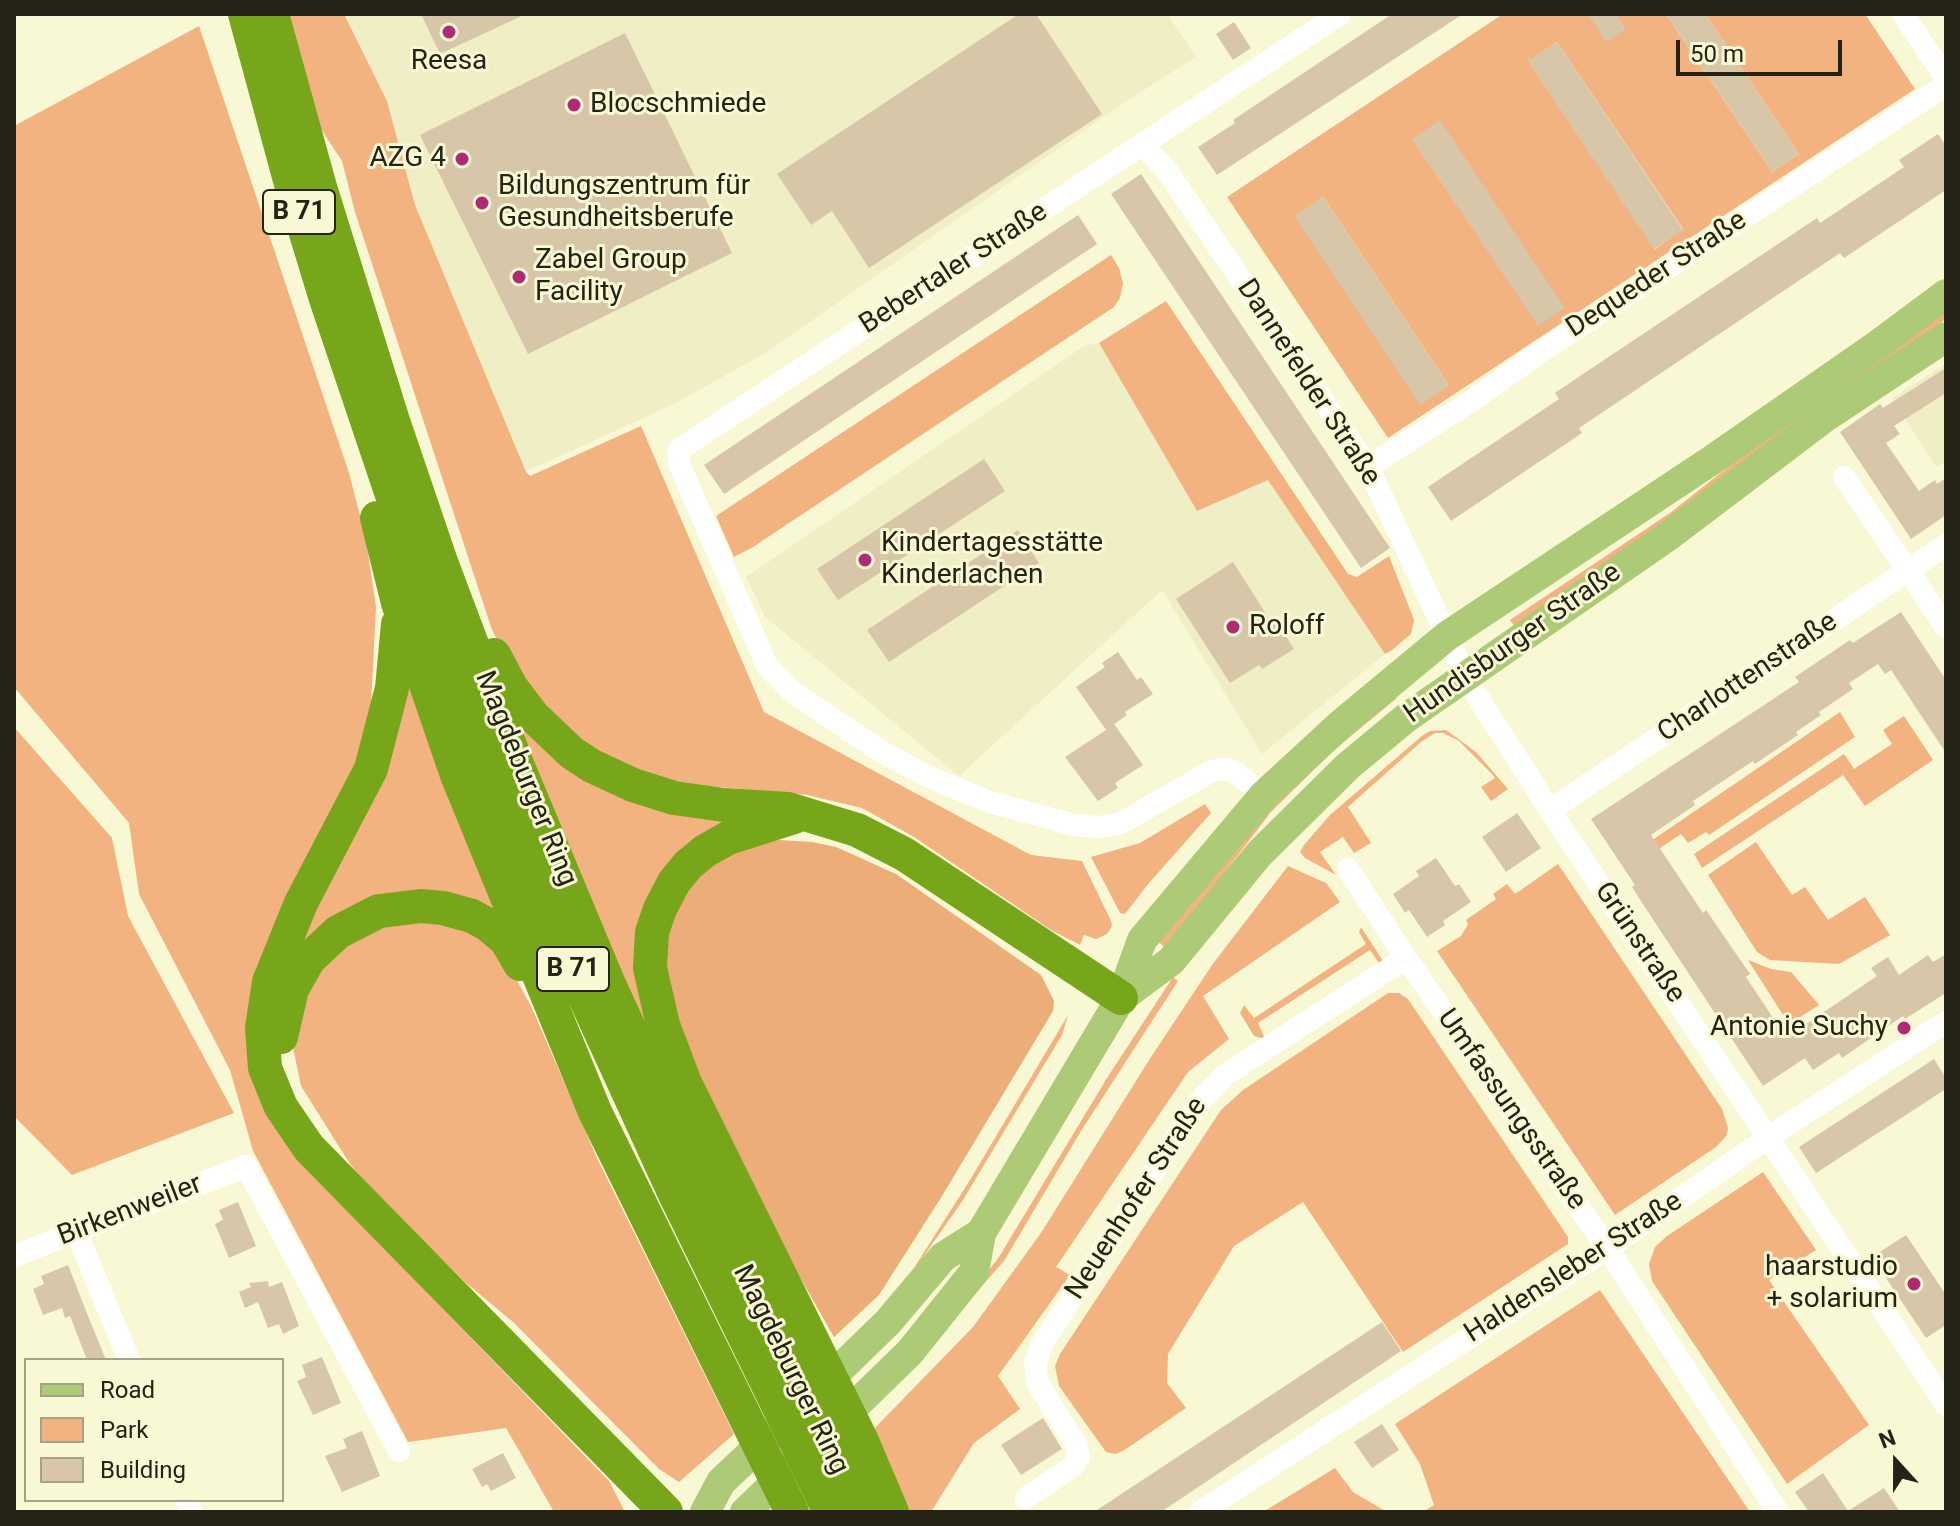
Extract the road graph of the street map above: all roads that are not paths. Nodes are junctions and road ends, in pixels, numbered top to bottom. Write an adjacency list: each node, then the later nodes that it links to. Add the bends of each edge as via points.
1 (245, 14): 9 (highway, Magdeburger Ring / B 71)
2 (272, 14): 13 (highway, Magdeburger Ring / B 71, via 350,287)
3 (1340, 14): 6 (street, Bebertaler Straße)
4 (1903, 14): 5 (street, Dequeder Straße)
5 (1946, 82): 10 (street, Dequeder Straße)
6 (1143, 145): 10 (street, Dannefelder Straße, via 1167,171); 19 (street, Bebertaler Straße, via 681,448 680,466 767,666 821,713 882,752 959,790 1037,817 1100,827 1127,820 1220,769 1232,770)
7 (1946, 294): 17 (main road, Hundisburger Straße, via 1703,466)
8 (1946, 337): 18 (main road, Hundisburger Straße, via 1835,410 1667,537)
9 (361, 408): 15 (highway, via 362,464); 41 (highway, Magdeburger Ring / B 71, via 447,658 564,948 673,1190)
10 (1368, 467): 17 (street, Dannefelder Straße)
11 (1844, 477): 14 (street)
12 (1946, 545): 14 (street, Charlottenstraße)
13 (441, 562): 21 (highway, via 470,595 516,694 572,753 614,777 674,798); 42 (highway, Magdeburger Ring / B 71, via 517,764 608,982)
14 (1909, 570): 16 (street); 20 (street, Charlottenstraße)
15 (398, 603): 25 (highway, via 457,775); 28 (highway, via 392,688 376,755 301,903 264,1005 262,1047 272,1087 294,1129)
16 (1946, 627)
17 (1447, 636): 18 (street, Grünstraße); 19 (main road, Hundisburger Straße)
18 (1465, 675): 20 (street, Grünstraße); 24 (main road, Hundisburger Straße, via 1339,774 1259,854 1171,961)
19 (1264, 795): 24 (main road, Hundisburger Straße, via 1142,940)
20 (1550, 810): 27 (street, Grünstraße)
21 (809, 814): 24 (highway, via 892,847); 43 (highway, via 728,838 688,865 660,909 652,932 650,968 663,1025 685,1083)
22 (1348, 869): 23 (street, Umfassungsstraße)
23 (1406, 958): 31 (street, Umfassungsstraße); 36 (street, Neuenhofer Straße, via 1225,1075 1199,1102 1038,1352 1040,1390 1080,1455 1073,1466)
24 (1121, 998): 30 (main road, Hundisburger Straße)
25 (556, 1018): 28 (highway, via 536,997 506,940 472,916 443,908 400,907 338,932 299,973 286,1008 281,1046 290,1090); 40 (highway, via 607,1139)
26 (1946, 1022): 27 (street, Haldensleber Straße)
27 (1769, 1137): 31 (street, Haldensleber Straße); 34 (street, Grünstraße)
28 (340, 1180): 37 (highway)
29 (76, 1231): 32 (street, Birkenweiler); 33 (street); 35 (street, Birkenweiler, via 246,1166)
30 (981, 1233): 38 (main road, Hundisburger Straße, via 943,1257 869,1341 721,1482); 39 (main road, Hundisburger Straße, via 974,1272 933,1325)
31 (1607, 1248): 44 (street, Haldensleber Straße); 45 (street, Umfassungsstraße)
32 (14, 1256)
33 (128, 1358)
34 (1946, 1405)
35 (399, 1451)
36 (1026, 1498)
37 (666, 1512)
38 (705, 1512)
39 (745, 1512)
40 (792, 1512)
41 (830, 1512)
42 (859, 1512)
43 (892, 1512)
44 (1200, 1512)
45 (1778, 1512)

